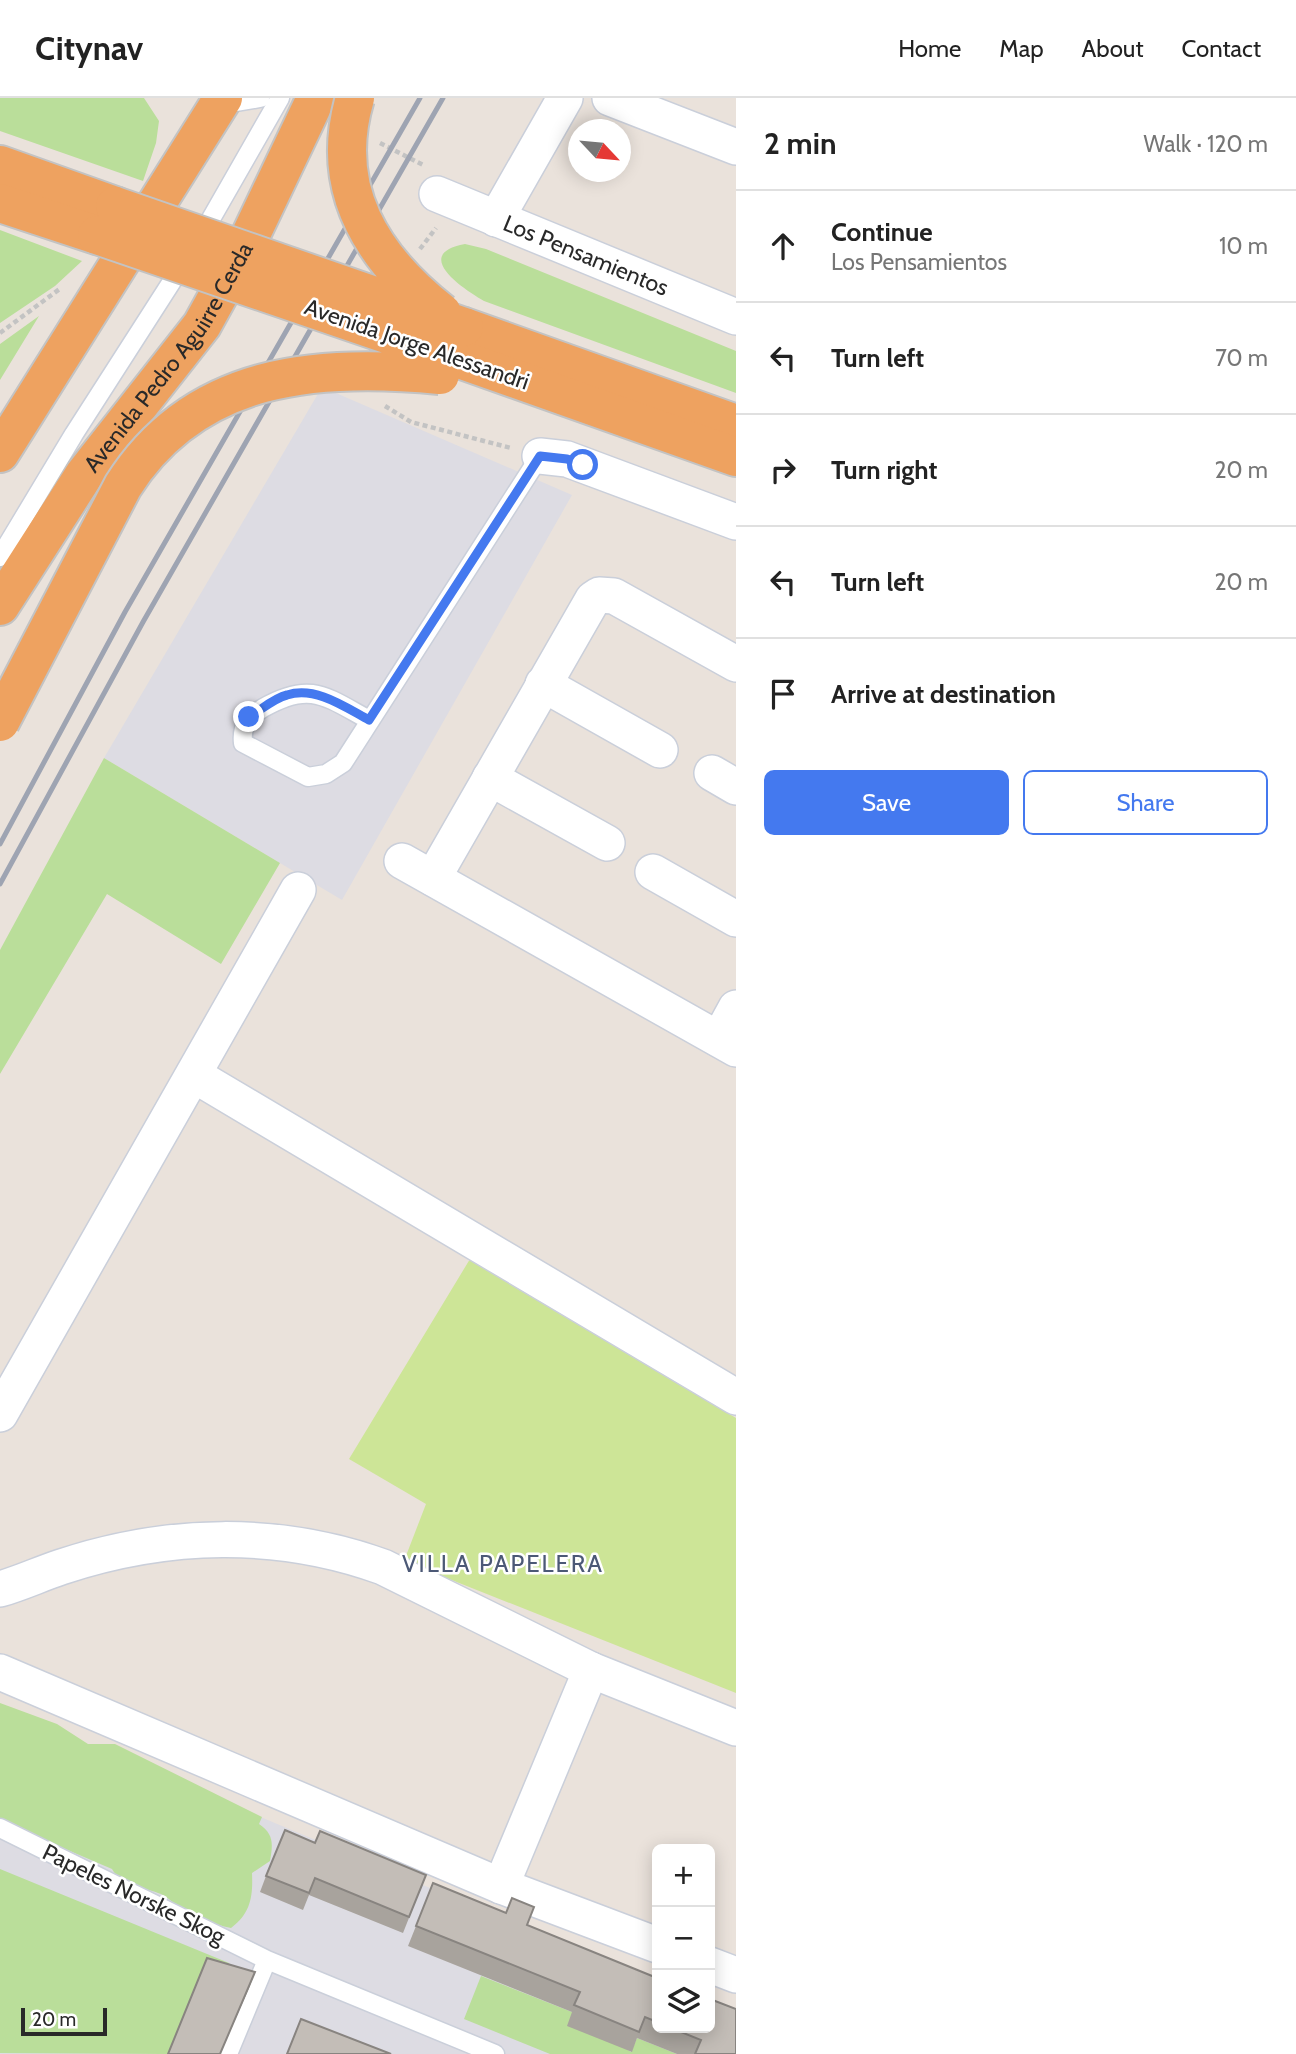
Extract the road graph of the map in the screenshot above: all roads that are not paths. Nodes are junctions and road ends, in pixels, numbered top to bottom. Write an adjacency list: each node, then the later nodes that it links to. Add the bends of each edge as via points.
1 (260, 98): 7 (lane)
2 (279, 98): 21 (lane, via 208,225)
3 (316, 98): 22 (highway, Avenida Pedro Aguirre Cerda, via 202,325 84,475)
4 (355, 98): 15 (highway, bridge, via 346,156 355,204 378,249 441,312)
5 (565, 98): 12 (street)
6 (610, 98): 8 (street)
7 (224, 100): 17 (highway)
8 (736, 147)
9 (0, 165): 13 (highway)
10 (437, 194): 12 (street, Los Pensamientos)
11 (0, 203): 13 (highway)
12 (496, 219): 14 (street, Los Pensamientos)
13 (106, 221): 15 (highway, Avenida Jorge Alessandri, bridge)
14 (736, 317)
15 (452, 353): 16 (highway, Avenida Jorge Alessandri); 19 (highway, Avenida Jorge Alessandri); 26 (highway, bridge, via 284,378 210,402 175,424 123,486)
16 (736, 424)
17 (0, 453)
18 (540, 456): 20 (street, via 567,459); 25 (lane)
19 (736, 457)
20 (736, 522)
21 (0, 556)
22 (0, 606)
23 (736, 664): 24 (street, via 614,596 599,595 588,605)
24 (543, 684): 27 (street); 28 (street)
25 (369, 720): 25 (lane, via 343,763 326,774 308,777 243,743 249,717 287,695 311,692)
26 (0, 722)
27 (660, 750)
28 (489, 778): 29 (street); 32 (street)
29 (607, 844)
30 (402, 861): 32 (street)
31 (653, 872): 34 (street)
32 (433, 878): 36 (street)
33 (298, 890): 37 (street)
34 (736, 919)
35 (736, 1008): 36 (street)
36 (727, 1044)
37 (194, 1075): 38 (street); 39 (street)
38 (736, 1397)
39 (0, 1414)
40 (0, 1589): 41 (street, via 62,1566 166,1544 212,1538 285,1542 383,1567)
41 (591, 1670): 43 (street); 45 (street)
42 (0, 1672): 45 (street)
43 (736, 1728)
44 (0, 1828): 47 (lane, Papeles Norske Skog)
45 (501, 1886): 46 (street)
46 (652, 1943)
47 (267, 1960): 50 (lane); 51 (lane, Papeles Norske Skog)
48 (715, 1967): 49 (street)
49 (736, 1975)
50 (228, 2054)
51 (495, 2054)

